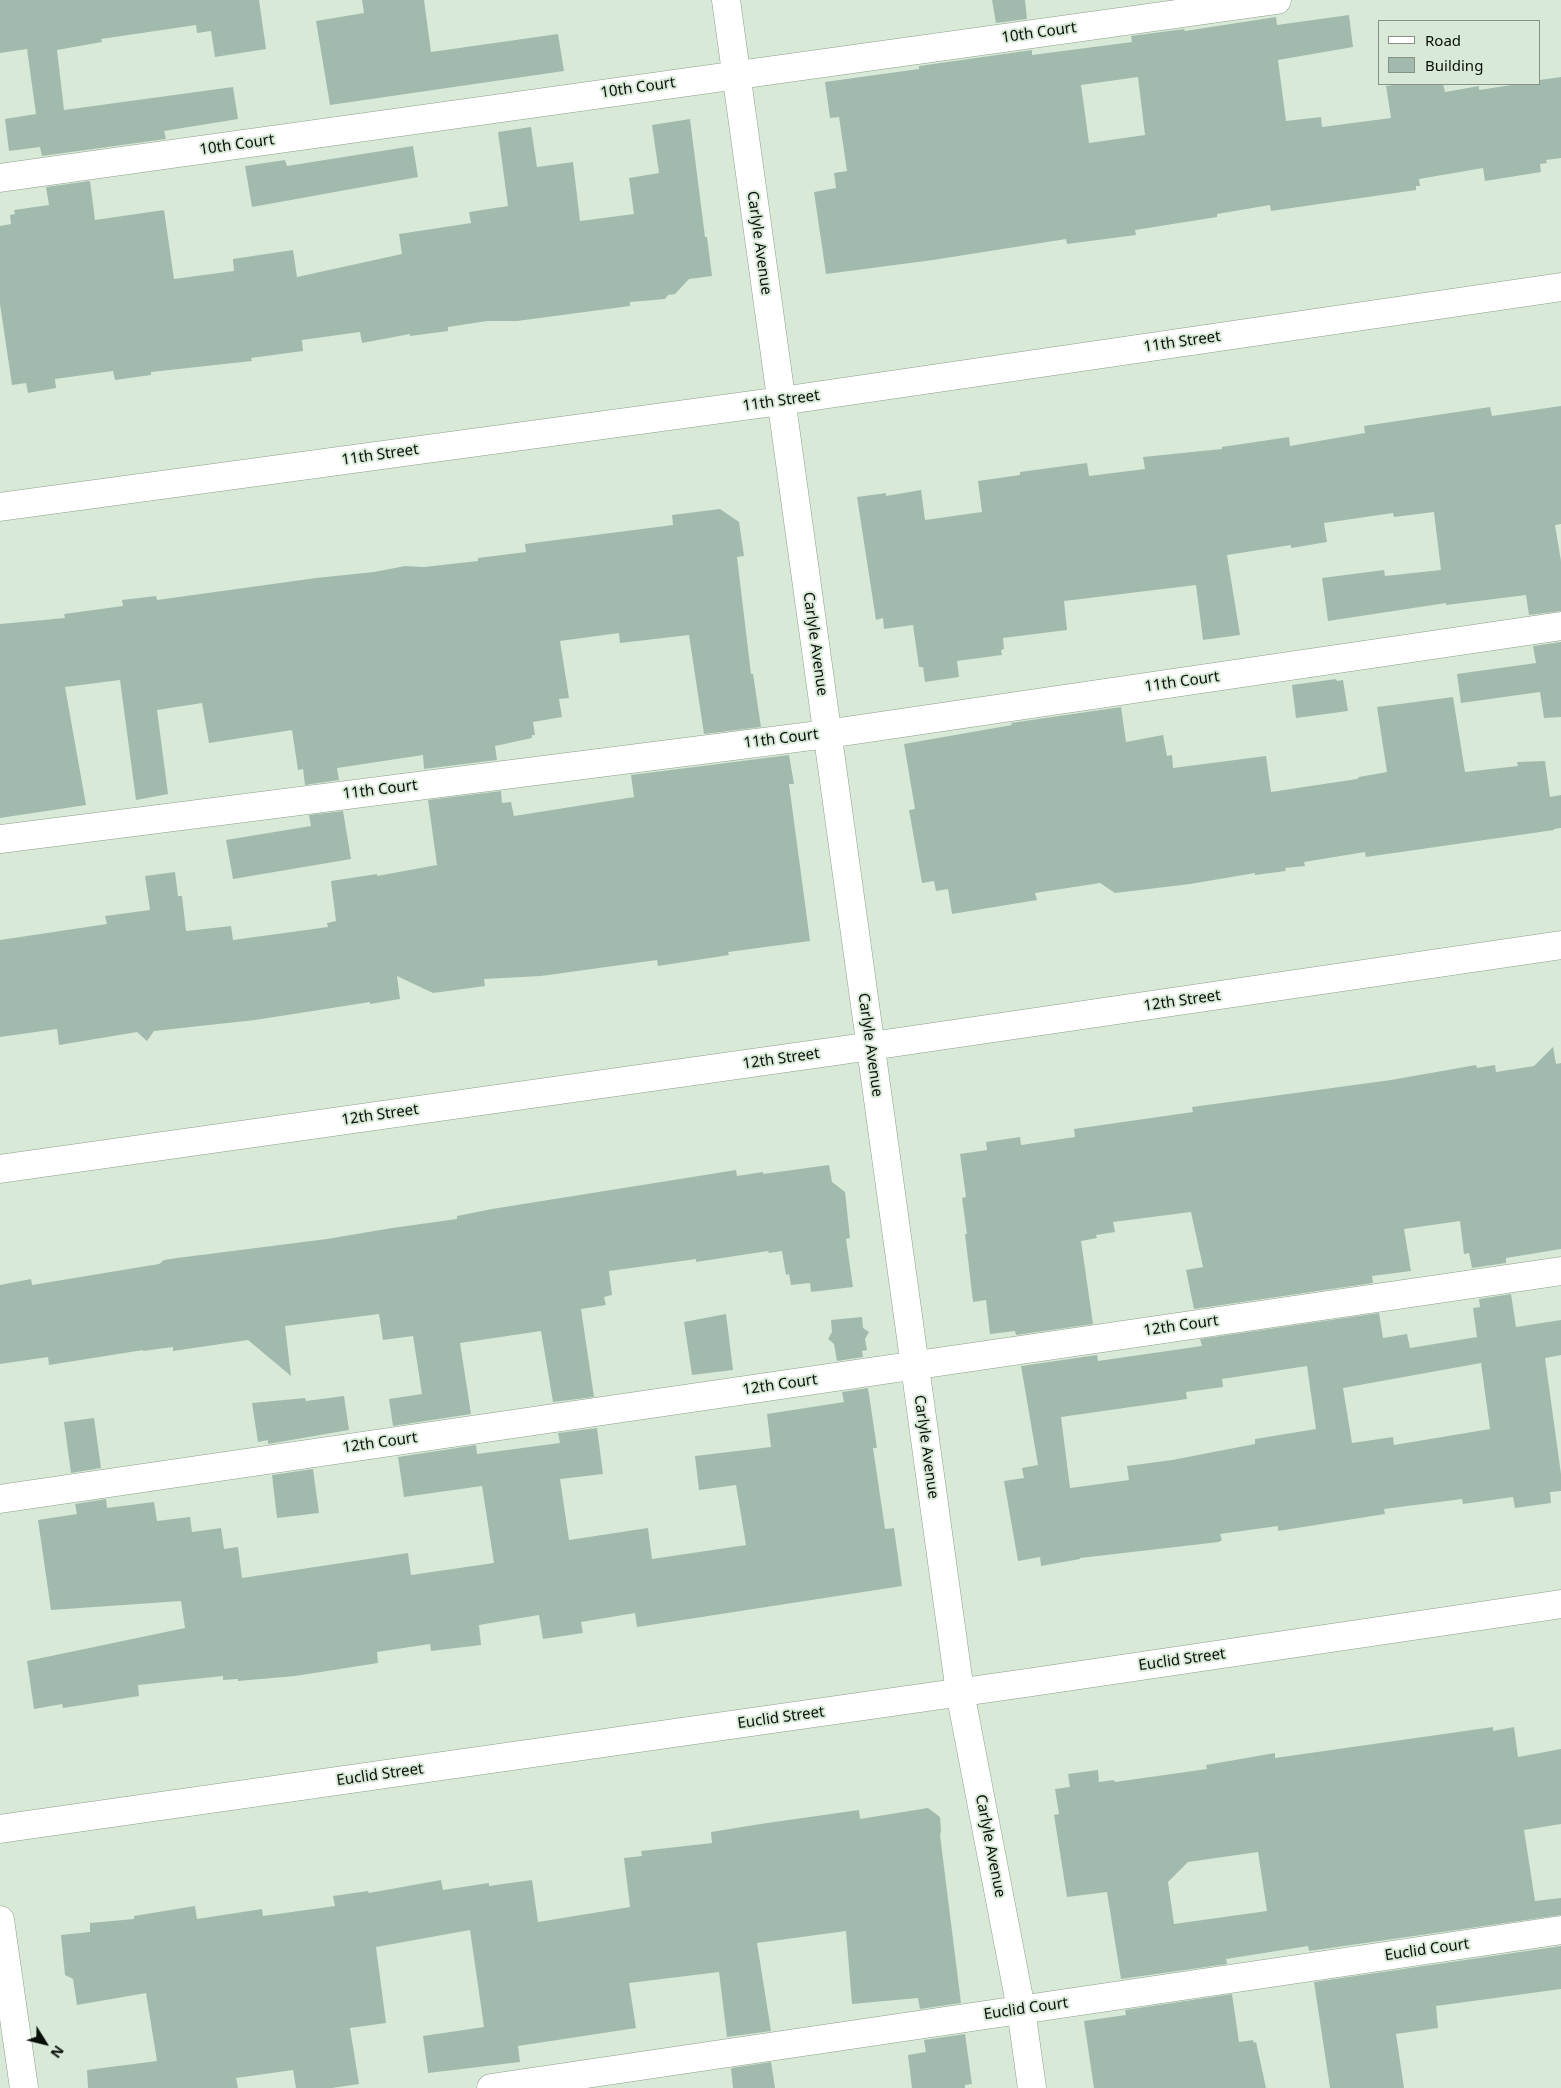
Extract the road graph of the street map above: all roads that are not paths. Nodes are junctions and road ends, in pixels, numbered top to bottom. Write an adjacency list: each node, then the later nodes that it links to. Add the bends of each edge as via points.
1 (726, 0): 3 (street, Carlyle Avenue)
2 (1277, 0): 3 (street, 10th Court)
3 (736, 74): 4 (street, 10th Court); 6 (street, Carlyle Avenue)
4 (0, 178)
5 (1561, 287): 6 (street, 11th Street)
6 (781, 401): 7 (street, 11th Street); 9 (street, Carlyle Avenue)
7 (0, 507)
8 (1561, 626): 9 (street, 11th Court)
9 (827, 734): 10 (street, 11th Court); 12 (street, Carlyle Avenue)
10 (0, 839)
11 (1561, 945): 12 (street, 12th Street)
12 (870, 1045): 13 (street, 12th Street); 15 (street, Carlyle Avenue)
13 (0, 1169)
14 (1561, 1271): 15 (street, 12th Court)
15 (915, 1365): 16 (street, 12th Court); 18 (street, Carlyle Avenue)
16 (0, 1499)
17 (1561, 1604): 18 (street, Euclid Street)
18 (960, 1692): 19 (street, Euclid Street); 22 (street, Carlyle Avenue)
19 (0, 1829)
20 (0, 1920): 23 (street)
21 (1561, 1930): 22 (street, Euclid Court)
22 (1021, 2009): 24 (street, Euclid Court); 25 (street, Carlyle Avenue)
23 (24, 2088)
24 (491, 2088)
25 (1032, 2088)

